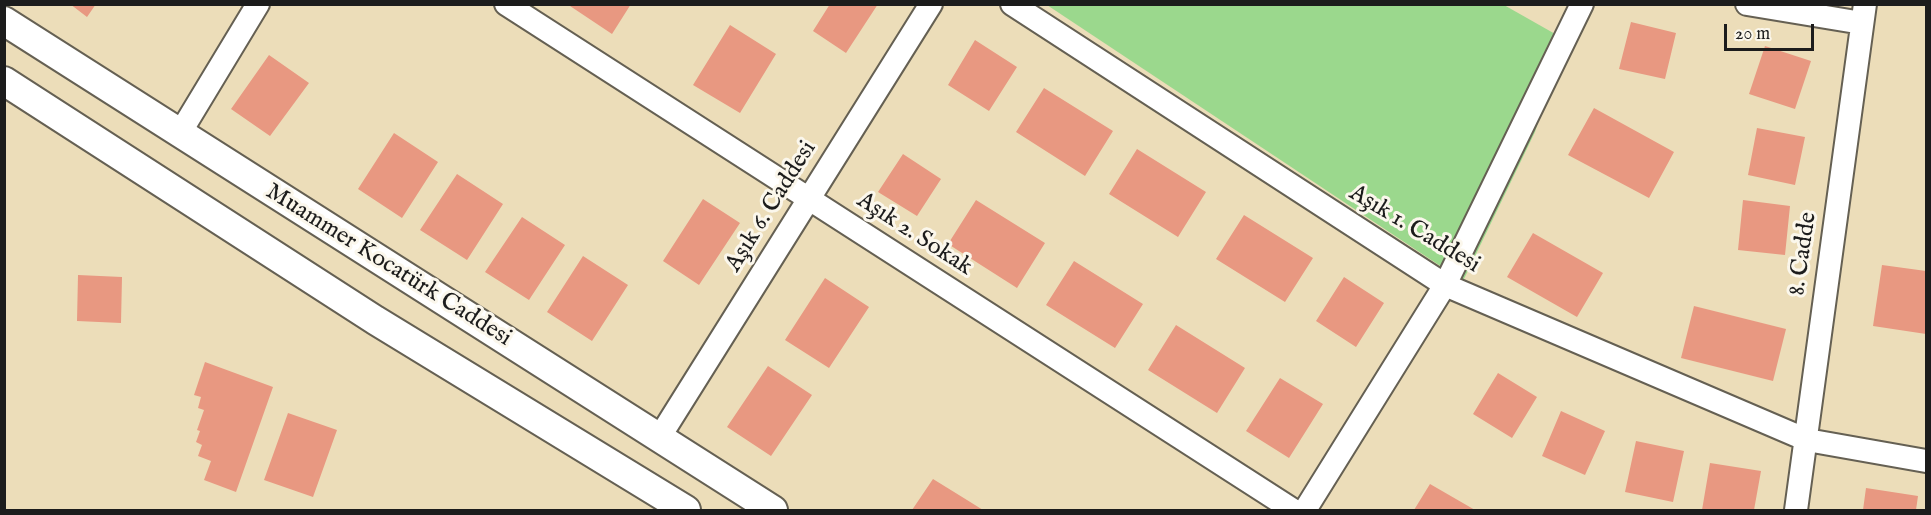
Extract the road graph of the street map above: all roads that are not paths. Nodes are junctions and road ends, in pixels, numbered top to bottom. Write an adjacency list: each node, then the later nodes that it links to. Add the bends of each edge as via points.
1 (258, 4): 10 (street)
2 (506, 4): 11 (street, Aşık 2. Sokak)
3 (931, 4): 11 (street, Aşık 6. Caddesi)
4 (1012, 4): 12 (street, Aşık 1. Caddesi)
5 (1582, 4): 12 (street)
6 (1747, 4): 7 (street)
7 (1863, 14): 14 (street, 8. Cadde)
8 (4, 21): 10 (street, Muammer Kocatürk Caddesi)
9 (4, 81): 16 (street, Muammer Kocatürk Caddesi, via 375,320)
10 (180, 133): 13 (street, Muammer Kocatürk Caddesi)
11 (809, 199): 13 (street, Aşık 6. Caddesi); 18 (street, Aşık 2. Sokak)
12 (1445, 285): 14 (street, Aşık 1. Caddesi); 19 (street)
13 (659, 438): 17 (street, Muammer Kocatürk Caddesi)
14 (1807, 440): 15 (street, Aşık 1. Caddesi); 20 (street, 8. Cadde)
15 (1926, 461)
16 (686, 510)
17 (772, 510)
18 (1293, 510)
19 (1305, 510)
20 (1796, 510)

